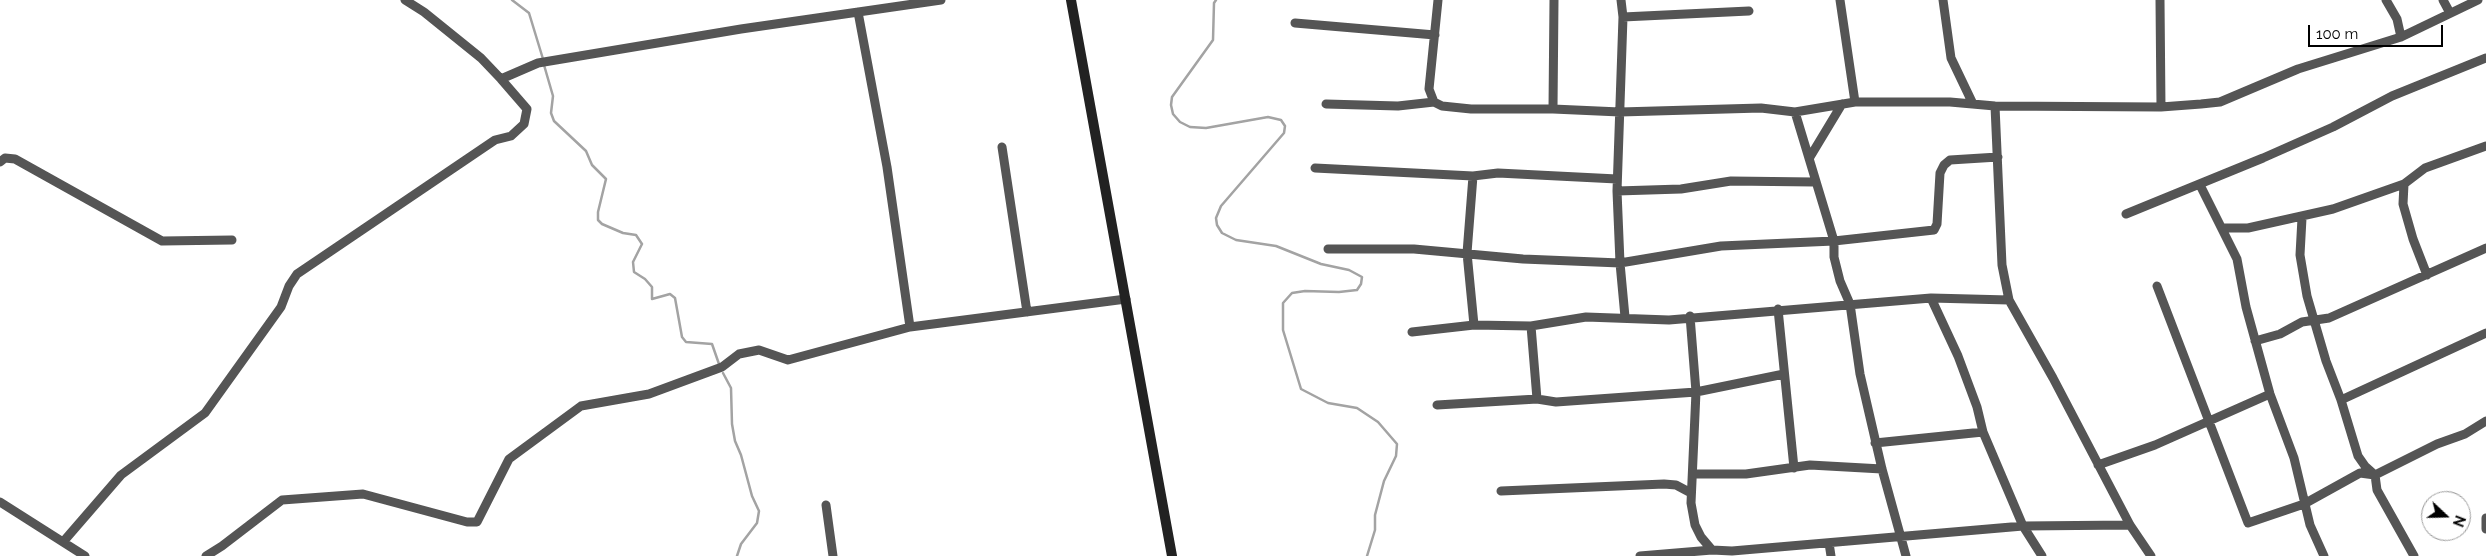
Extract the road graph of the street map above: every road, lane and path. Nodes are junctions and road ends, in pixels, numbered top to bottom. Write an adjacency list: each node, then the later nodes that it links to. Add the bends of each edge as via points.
1 (405, 0): 21 (street, via 481,58)
2 (941, 0): 14 (street)
3 (1071, 0): 56 (street)
4 (1438, 0): 18 (street)
5 (1554, 0): 29 (street)
6 (1621, 0): 16 (street)
7 (1840, 0): 23 (street)
8 (1943, 0): 26 (street, via 1950,58)
9 (2160, 0): 28 (street)
10 (2386, 0): 19 (street, via 2397,19)
11 (2443, 0): 15 (street)
12 (2478, 0): 15 (street)
13 (1748, 11): 16 (street)
14 (858, 12): 21 (street, via 538,63); 66 (street, via 887,167)
15 (2450, 13): 19 (street)
16 (1622, 17): 30 (street)
17 (1295, 22): 18 (street)
18 (1435, 35): 22 (street, via 1428,89)
19 (2401, 37): 28 (street, via 2298,69 2220,102)
20 (2486, 58): 42 (street, via 2392,96 2333,127)
21 (501, 79): 95 (street, via 527,110 524,124 511,136 495,140 297,274 281,307 205,413 121,475)
22 (1434, 102): 24 (street, via 1398,106); 29 (street, via 1471,109)
23 (1855, 102): 25 (street); 26 (street)
24 (1326, 104)
25 (1842, 104): 31 (street); 35 (street)
26 (1973, 104): 27 (street)
27 (1996, 106): 28 (street); 34 (street)
28 (2161, 107)
29 (1553, 109): 30 (street)
30 (1620, 112): 31 (street, via 1761,108); 39 (street)
31 (1795, 112): 35 (street)
32 (2486, 146): 41 (street, via 2425,168)
33 (1002, 147): 60 (street)
34 (1998, 157): 48 (street, via 1950,160 1944,165 1940,172 1938,224 1934,230); 57 (street, via 2002,265)
35 (1810, 158): 40 (street)
36 (0, 162): 47 (street, via 5,158 15,158 162,242)
37 (1315, 168): 38 (street)
38 (1473, 176): 39 (street, via 1498,173); 51 (street)
39 (1618, 179): 43 (street)
40 (1814, 182): 43 (street, via 1731,181 1681,189); 48 (street)
41 (2404, 184): 45 (street); 53 (street, via 2403,204)
42 (2200, 185): 44 (street); 46 (street)
43 (1617, 191): 52 (street)
44 (2126, 214)
45 (2302, 218): 46 (street, via 2248,228); 63 (street, via 2300,255)
46 (2222, 228): 69 (street, via 2237,259)
47 (232, 240)
48 (1834, 241): 52 (street, via 1721,246); 58 (street, via 1840,281)
49 (2486, 248): 53 (street)
50 (1328, 249): 51 (street)
51 (1467, 253): 52 (street); 64 (street)
52 (1620, 263): 62 (street)
53 (2427, 275): 63 (street, via 2329,318)
54 (2157, 286): 76 (street)
55 (1931, 298): 57 (street); 58 (street); 78 (street, via 1958,356)
56 (1126, 299): 60 (street); 102 (street)
57 (2009, 300): 80 (street)
58 (1850, 304): 59 (street); 79 (street, via 1860,374)
59 (1778, 309): 61 (street); 70 (street)
60 (1026, 312): 66 (street)
61 (1690, 316): 62 (street, via 1663,320); 71 (street)
62 (1626, 317): 65 (street, via 1576,318)
63 (2315, 321): 69 (street, via 2302,322 2280,334); 74 (street)
64 (1474, 325): 65 (street); 67 (street)
65 (1531, 326): 73 (street)
66 (910, 327): 100 (street, via 788,360 759,350 739,354 722,367 648,394 581,406 513,454 505,464 480,518 473,523 363,494 282,500)
67 (1412, 332)
68 (2486, 333): 74 (street)
69 (2255, 341): 72 (street)
70 (1784, 374): 71 (street); 81 (street)
71 (1696, 392): 73 (street, via 1556,402); 83 (street)
72 (2270, 394): 76 (street); 88 (street, via 2294,458)
73 (1536, 399): 75 (street)
74 (2341, 400): 84 (street, via 2358,456)
75 (1437, 405)
76 (2210, 420): 80 (street, via 2155,445); 88 (street, via 2248,523)
77 (2486, 420): 84 (street, via 2464,434)
78 (1983, 432): 79 (street); 92 (street)
79 (1875, 443): 82 (street)
80 (2098, 465): 91 (street)
81 (1794, 468): 82 (street, via 1810,465); 83 (street, via 1746,474)
82 (1882, 469): 94 (street)
83 (1693, 474): 86 (street)
84 (2375, 475): 88 (street, via 2360,473); 109 (street, via 2377,490)
85 (1501, 491): 86 (street, via 1664,484 1676,485)
86 (1690, 493): 97 (street, via 1696,525)
87 (0, 502): 95 (street)
88 (2304, 504): 108 (street)
89 (826, 505): 101 (street)
90 (2486, 518): 93 (street)
91 (2130, 525): 92 (street); 107 (street)
92 (2023, 526): 94 (street); 106 (street)
93 (2486, 529)
94 (1901, 536): 96 (street); 105 (street)
95 (63, 542): 99 (street)
96 (1829, 543): 98 (street); 104 (street)
97 (1712, 550): 98 (street); 103 (street)
98 (1733, 554)
99 (85, 556)
100 (206, 556)
101 (833, 556)
102 (1172, 556)
103 (1640, 556)
104 (1831, 556)
105 (1906, 556)
106 (2042, 556)
107 (2151, 556)
108 (2324, 556)
109 (2414, 556)

